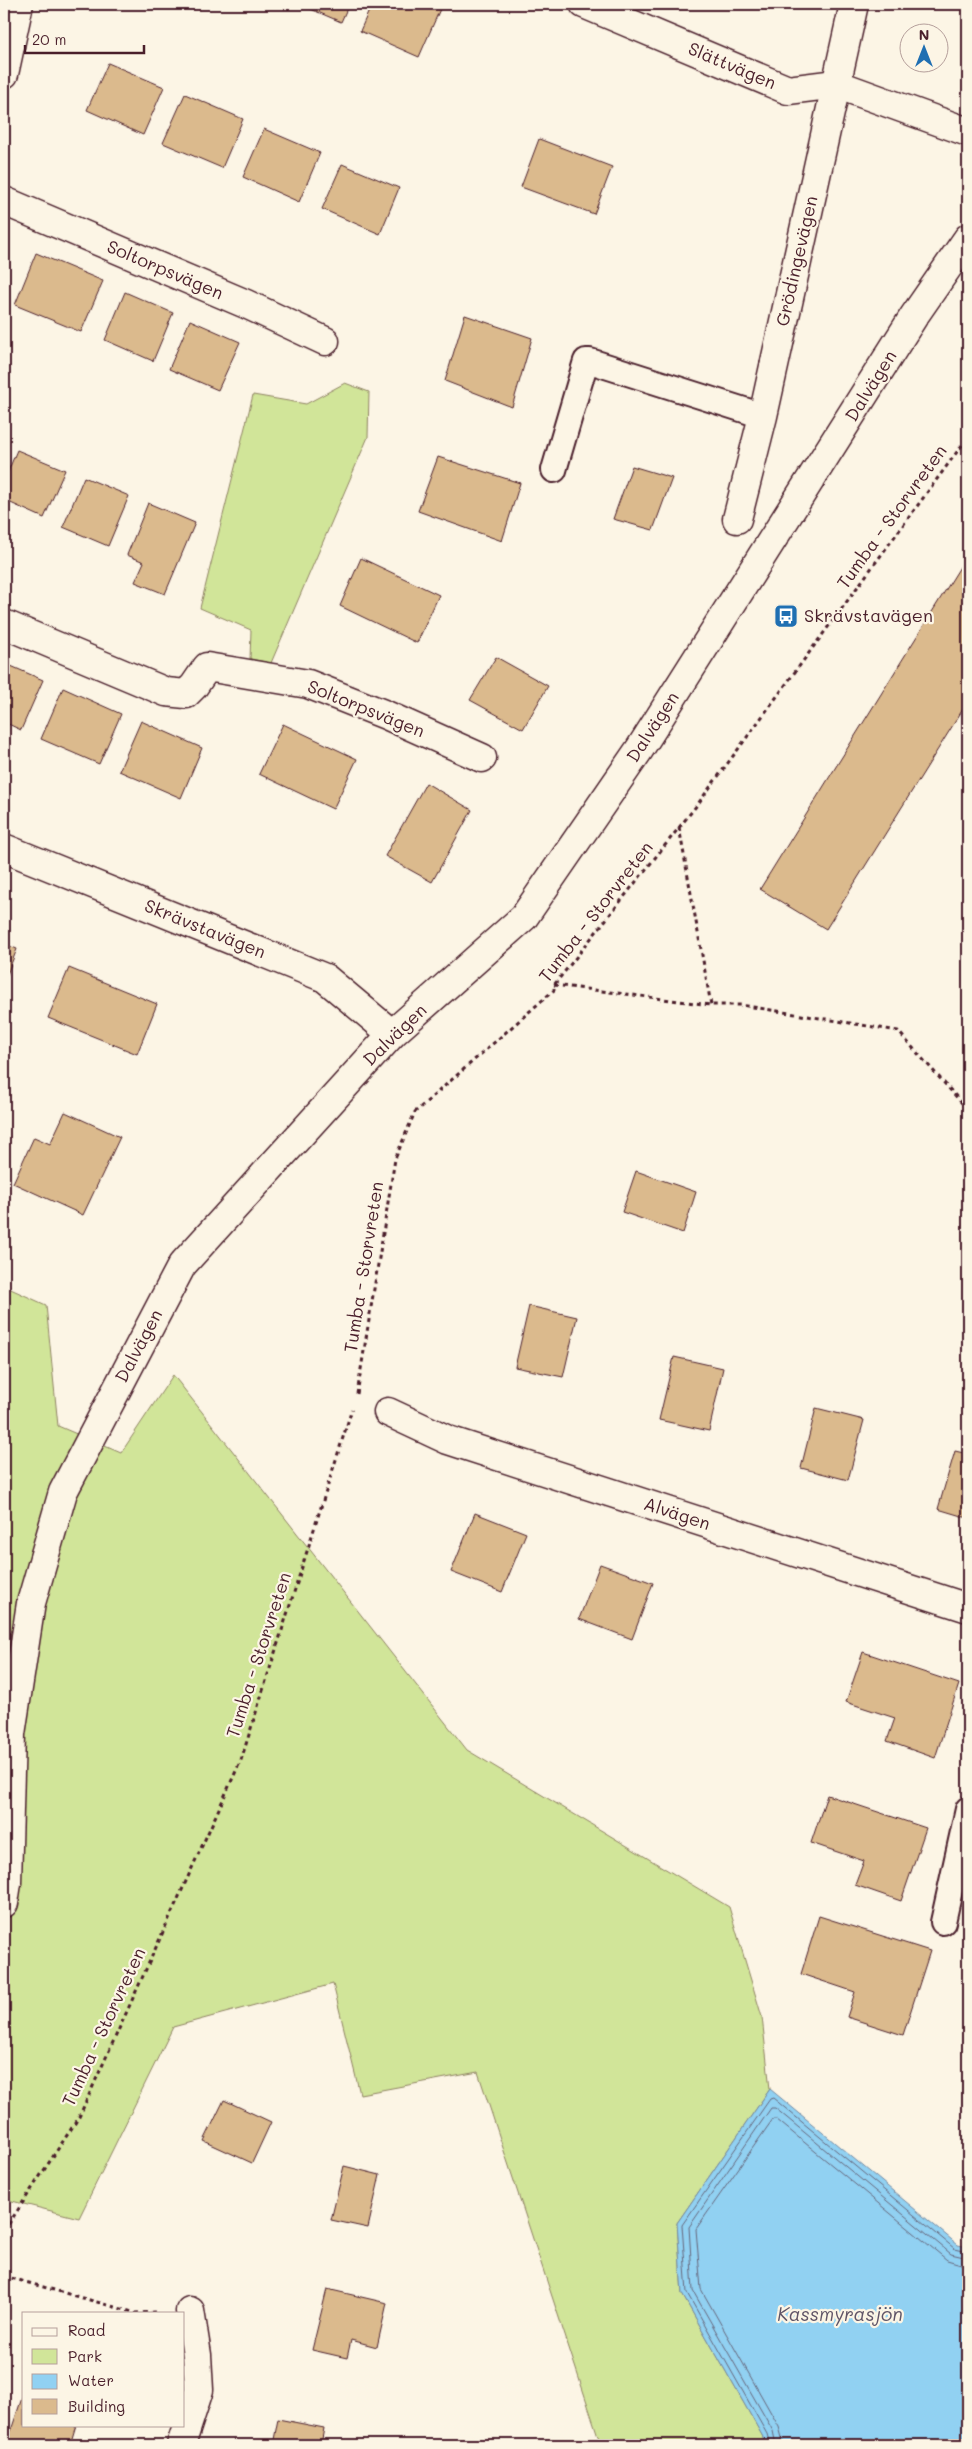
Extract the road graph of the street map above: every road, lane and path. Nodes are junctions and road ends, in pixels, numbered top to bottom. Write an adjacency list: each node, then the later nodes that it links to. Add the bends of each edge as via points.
1 (19, 4): 4 (street)
2 (584, 4): 5 (street, Slättvägen, via 788,90)
3 (854, 4): 5 (street, Grödingevägen)
4 (4, 74)
5 (836, 84): 6 (street, Slättvägen); 10 (street, Grödingevägen)
6 (968, 132)
7 (4, 201): 9 (street, Soltorpsvägen)
8 (968, 238): 20 (street, Dalvägen, via 914,316 639,750 524,917)
9 (325, 341)
10 (763, 416): 12 (lane, via 586,361); 13 (street, Grödingevägen)
11 (968, 437): 16 (path, Tumba - Storvreten)
12 (554, 470)
13 (737, 519)
14 (4, 624): 15 (street, Soltorpsvägen, via 166,692 186,694 207,667 308,684)
15 (482, 758)
16 (680, 827): 18 (path, Tumba - Storvreten); 19 (path)
17 (4, 848): 20 (street, Skrävstavägen, via 325,978)
18 (554, 985): 19 (path); 22 (path, Tumba - Storvreten, via 554,990 415,1112 395,1159)
19 (711, 1005): 21 (path, via 741,1005 898,1031)
20 (392, 1034): 27 (street, Dalvägen, via 182,1265 63,1492 31,1603 11,1734)
21 (968, 1110)
22 (356, 1395)
23 (354, 1404): 29 (path, Tumba - Storvreten, via 240,1760 79,2116)
24 (388, 1412): 25 (street, Alvägen, via 448,1440)
25 (968, 1608)
26 (968, 1809): 28 (lane)
27 (4, 1903)
28 (943, 1922)
29 (4, 2231)
30 (4, 2276): 32 (path)
31 (190, 2311): 33 (path); 34 (street, via 198,2355 199,2390)
32 (132, 2312)
33 (163, 2312)
34 (181, 2445)

